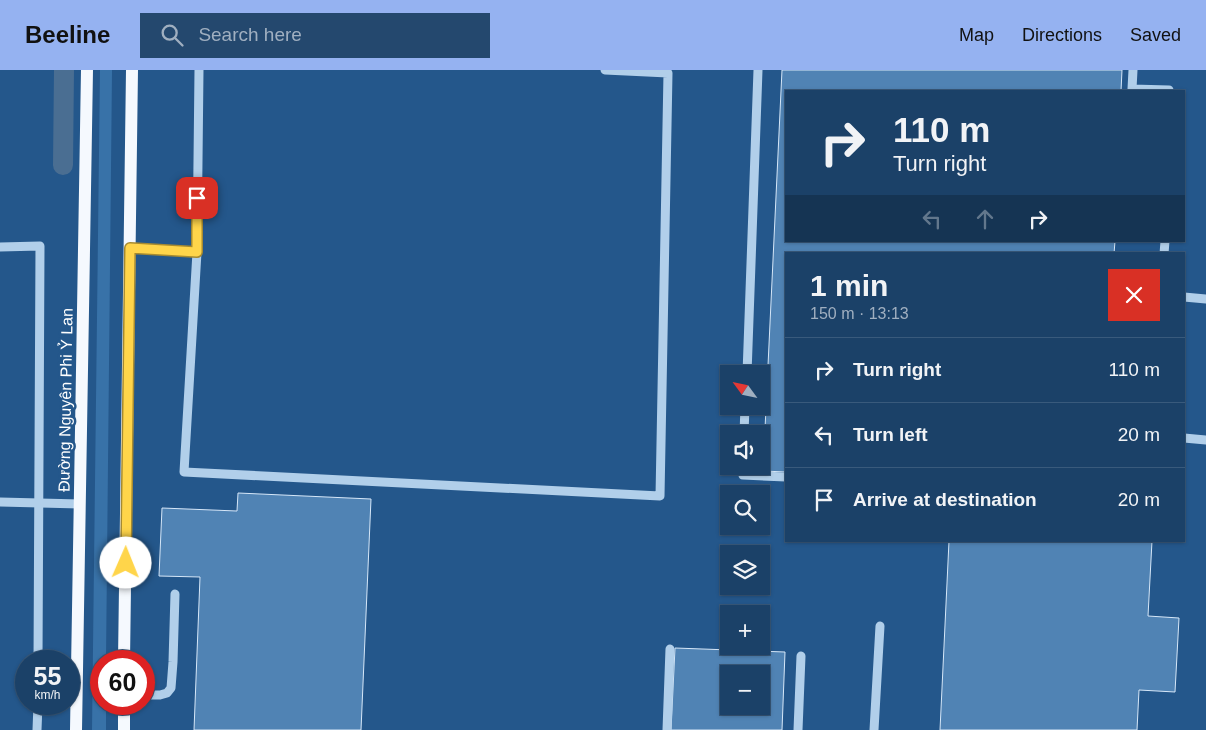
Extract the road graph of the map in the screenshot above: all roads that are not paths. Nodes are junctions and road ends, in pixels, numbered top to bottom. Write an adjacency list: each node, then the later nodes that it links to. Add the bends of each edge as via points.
1 (87, 70): 20 (main road, Đường Nguyên Phi Ỷ Lan)
2 (132, 70): 9 (main road)
3 (199, 70): 10 (street)
4 (604, 70): 10 (street, via 668,73 660,496 184,472)
5 (758, 70): 13 (street)
6 (1133, 70): 7 (street, via 1132,89)
7 (1169, 90)
8 (0, 247): 19 (street, via 40,246)
9 (130, 248): 10 (street); 25 (main road)
10 (197, 252)
11 (1185, 297): 12 (street)
12 (1206, 298)
13 (746, 365)
14 (1185, 438): 15 (street)
15 (1206, 440)
16 (743, 475): 17 (street)
17 (785, 477)
18 (0, 502): 19 (street)
19 (39, 503): 20 (street); 24 (street)
20 (80, 504): 31 (main road, Đường Nguyên Phi Ỷ Lan)
21 (175, 594): 27 (street, via 171,688 167,693)
22 (880, 626): 35 (street)
23 (670, 649): 33 (street)
24 (38, 650)
25 (124, 650)
26 (802, 656): 34 (street)
27 (155, 695)
28 (38, 715): 30 (street)
29 (124, 715): 32 (main road)
30 (37, 730)
31 (76, 730)
32 (124, 730)
33 (667, 730)
34 (798, 730)
35 (874, 730)

